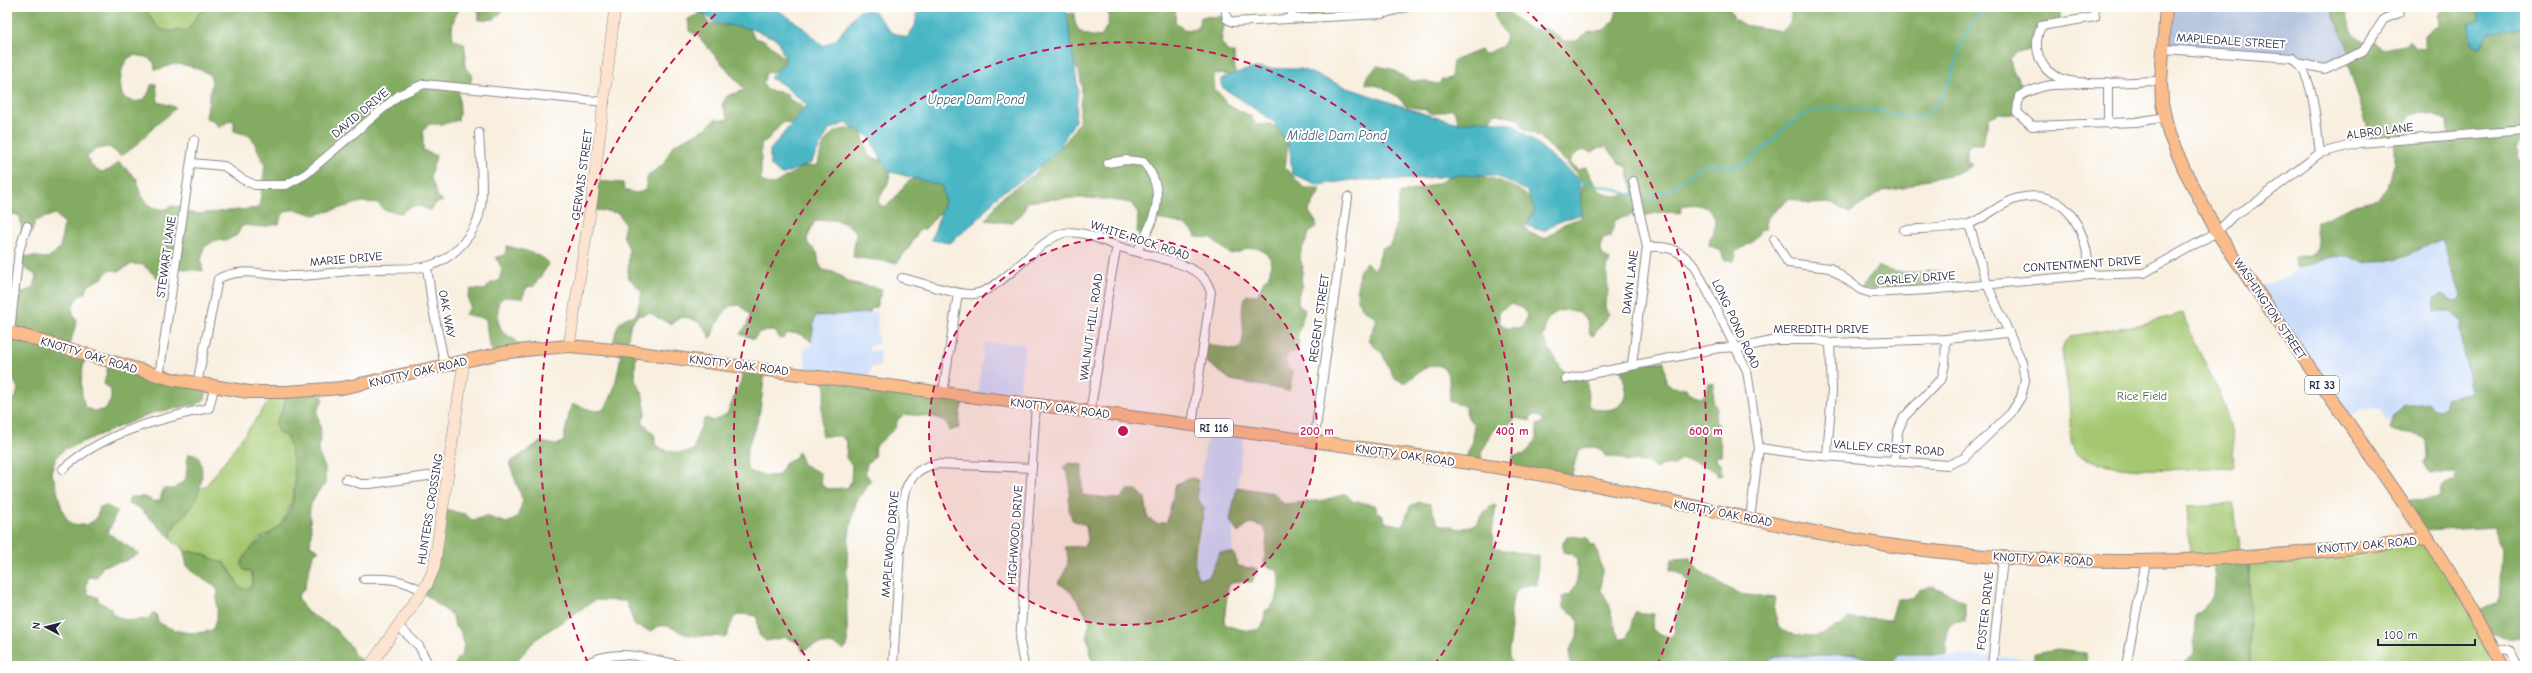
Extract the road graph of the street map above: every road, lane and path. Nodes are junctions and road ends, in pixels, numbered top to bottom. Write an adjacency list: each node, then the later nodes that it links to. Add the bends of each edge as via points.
1 (615, 7): 15 (street, GERVAIS STREET)
2 (1225, 7): 9 (street, via 1227,19 1230,21)
3 (1291, 7): 9 (street)
4 (1407, 7): 7 (street, via 1382,14)
5 (2094, 7): 13 (street, via 2095,17 2041,26 2036,37 2036,51 2043,66 2061,79)
6 (2166, 7): 10 (main road, WASHINGTON STREET / RI 33)
7 (1359, 11): 9 (street)
8 (2399, 13): 11 (street, MAPLEDALE STREET, via 2384,19 2363,51 2325,69)
9 (1292, 17)
10 (2163, 48): 11 (street, MAPLEDALE STREET, via 2273,55 2293,58); 12 (main road, WASHINGTON STREET / RI 33)
11 (2302, 64): 21 (street, via 2314,108)
12 (2161, 81): 14 (street); 16 (main road, WASHINGTON STREET / RI 33)
13 (2085, 82): 14 (street); 17 (street, via 2078,85 2039,86 2019,96 2017,112 2032,126)
14 (2108, 82): 17 (street)
15 (605, 102): 22 (street, DAVID DRIVE, via 424,84 399,95 372,115 306,174 286,185 255,185 224,166); 43 (street, GERVAIS STREET)
16 (2166, 117): 17 (street); 29 (main road, WASHINGTON STREET / RI 33, via 2169,134 2184,169)
17 (2108, 124)
18 (2525, 130): 21 (street, ALBRO LANE, via 2360,144)
19 (479, 133): 34 (street, MARIE DRIVE, via 482,207 461,247 446,260)
20 (194, 140): 22 (street, STEWART LANE)
21 (2320, 153): 29 (street, ALBRO LANE, via 2258,201 2234,215)
22 (192, 163): 48 (street, STEWART LANE)
23 (1108, 163): 33 (street, via 1126,160 1144,162 1151,170 1157,185 1159,197 1156,211 1150,229)
24 (1633, 181): 32 (street, DAWN LANE)
25 (1348, 197): 56 (street, REGENT STREET)
26 (1969, 224): 28 (street); 35 (street, via 2019,198 2039,197 2055,202 2069,212 2080,228 2088,249); 37 (street, VALLEY CREST ROAD)
27 (27, 226): 39 (street, via 19,251)
28 (1904, 230)
29 (2217, 232): 35 (street, CONTENTMENT DRIVE, via 2144,273); 65 (main road, WASHINGTON STREET / RI 33)
30 (1774, 239): 37 (street, CARLEY DRIVE, via 1788,264 1830,268 1861,290 1871,293)
31 (1117, 246): 33 (street, WHITE ROCK ROAD); 38 (street, WHITE ROCK ROAD, via 1093,237 1064,233 986,289 974,294); 54 (street, WALNUT HILL ROAD)
32 (1647, 247): 44 (street, LONG POND ROAD, via 1666,247 1683,254 1695,266); 46 (street, DAWN LANE)
33 (1137, 251): 55 (street, WHITE ROCK ROAD, via 1196,271 1208,282 1211,292)
34 (427, 267): 47 (street, OAK WAY); 50 (street, MARIE DRIVE, via 291,276 237,272 226,275 218,280)
35 (2090, 275): 37 (street, CONTENTMENT DRIVE)
36 (902, 278): 38 (street, WHITE ROCK ROAD)
37 (1987, 284): 40 (street, VALLEY CREST ROAD)
38 (958, 293): 52 (street)
39 (9, 331): 48 (main road, KNOTTY OAK ROAD / RI 116)
40 (2007, 333): 41 (street, MEREDITH DRIVE); 59 (street, VALLEY CREST ROAD, via 2022,362 2026,380 2021,397 2011,413 1964,458 1948,465)
41 (1946, 339): 42 (street, MEREDITH DRIVE); 59 (street, via 1946,364 1942,378 1904,417 1898,431)
42 (1830, 343): 44 (street, MEREDITH DRIVE, via 1817,340 1776,340); 58 (street, via 1832,391)
43 (570, 346): 45 (main road, KNOTTY OAK ROAD / RI 116, via 501,353); 52 (main road, KNOTTY OAK ROAD / RI 116)
44 (1736, 347): 46 (street, MEREDITH DRIVE); 57 (street, LONG POND ROAD, via 1747,371)
45 (464, 361): 47 (main road, KNOTTY OAK ROAD / RI 116); 62 (street, HUNTERS CROSSING)
46 (1632, 364): 49 (street, MEREDITH DRIVE)
47 (445, 366): 51 (main road, KNOTTY OAK ROAD / RI 116, via 366,384 311,391 249,392)
48 (159, 376): 50 (main road, KNOTTY OAK ROAD / RI 116)
49 (1566, 378)
50 (197, 384): 51 (main road, KNOTTY OAK ROAD / RI 116)
51 (214, 388): 61 (street, via 209,408 154,421 101,442)
52 (943, 393): 53 (main road, KNOTTY OAK ROAD / RI 116)
53 (1036, 405): 54 (main road, KNOTTY OAK ROAD / RI 116); 60 (street, HIGHWOOD DRIVE)
54 (1090, 411): 55 (main road, KNOTTY OAK ROAD / RI 116)
55 (1192, 425): 56 (main road, KNOTTY OAK ROAD / RI 116)
56 (1314, 442): 64 (main road, KNOTTY OAK ROAD / RI 116, via 1528,473)
57 (1759, 448): 58 (street, VALLEY CREST ROAD); 64 (street, LONG POND ROAD)
58 (1827, 456): 59 (street, VALLEY CREST ROAD)
59 (1894, 462)
60 (1032, 468): 76 (street, MAPLEWOOD DRIVE, via 937,464 923,468 911,478 903,501); 77 (street, HIGHWOOD DRIVE, via 1020,643)
61 (63, 469)
62 (449, 472): 63 (street, via 370,484); 69 (street, HUNTERS CROSSING, via 436,563)
63 (346, 479)
64 (1750, 519): 66 (main road, KNOTTY OAK ROAD / RI 116, via 1865,541)
65 (2428, 539): 67 (main road, KNOTTY OAK ROAD / RI 116, via 2275,553); 71 (main road, WASHINGTON STREET / RI 33)
66 (2003, 558): 67 (main road, KNOTTY OAK ROAD / RI 116); 78 (street, FOSTER DRIVE)
67 (2146, 561): 79 (street)
68 (364, 579): 69 (street, via 395,579)
69 (422, 591): 70 (street, HUNTERS CROSSING)
70 (398, 626): 72 (street, HUNTERS CROSSING); 73 (street, via 420,646)
71 (2496, 653): 80 (main road, WASHINGTON STREET / RI 33); 81 (street, via 2504,649 2511,651)
72 (370, 666)
73 (429, 666)
74 (582, 666): 75 (street, via 595,658 611,654)
75 (684, 666)
76 (893, 666)
77 (1024, 666)
78 (1992, 666)
79 (2126, 666)
80 (2503, 666)
81 (2519, 666)

